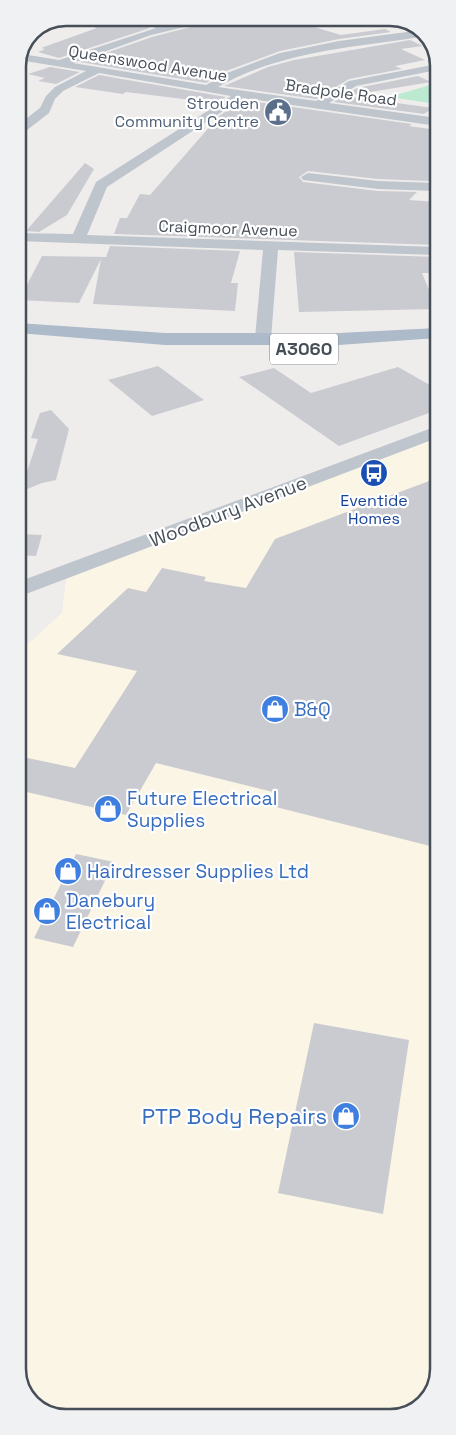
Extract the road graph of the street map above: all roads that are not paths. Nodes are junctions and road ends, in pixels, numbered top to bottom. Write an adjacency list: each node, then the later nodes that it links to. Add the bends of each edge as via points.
1 (158, 26): 3 (street)
2 (176, 26): 3 (street)
3 (166, 28): 6 (street)
4 (413, 34): 9 (street, via 290,53 260,61)
5 (27, 58): 6 (street, Queenswood Avenue)
6 (59, 64): 8 (street, Queenswood Avenue)
7 (430, 68): 11 (street, via 353,83)
8 (94, 71): 9 (street, Queenswood Avenue); 13 (street, via 59,90 50,98 45,110)
9 (206, 89): 10 (street, Queenswood Avenue)
10 (241, 94): 11 (street, Bradpole Road); 17 (street, via 102,185)
11 (318, 106): 12 (street, Bradpole Road)
12 (430, 121)
13 (26, 125)
14 (308, 177): 15 (street)
15 (430, 187)
16 (26, 237): 17 (street, Craigmoor Avenue)
17 (78, 239): 18 (street, Craigmoor Avenue)
18 (271, 247): 19 (street, Craigmoor Avenue); 22 (street)
19 (430, 251)
20 (26, 329): 23 (main road, A3060)
21 (430, 334): 22 (main road, A3060, via 339,339)
22 (263, 338): 23 (main road, A3060)
23 (172, 339): 24 (main road, A3060, via 207,345 299,349)
24 (430, 345)
25 (430, 435): 26 (street, Woodbury Avenue)
26 (26, 587)

